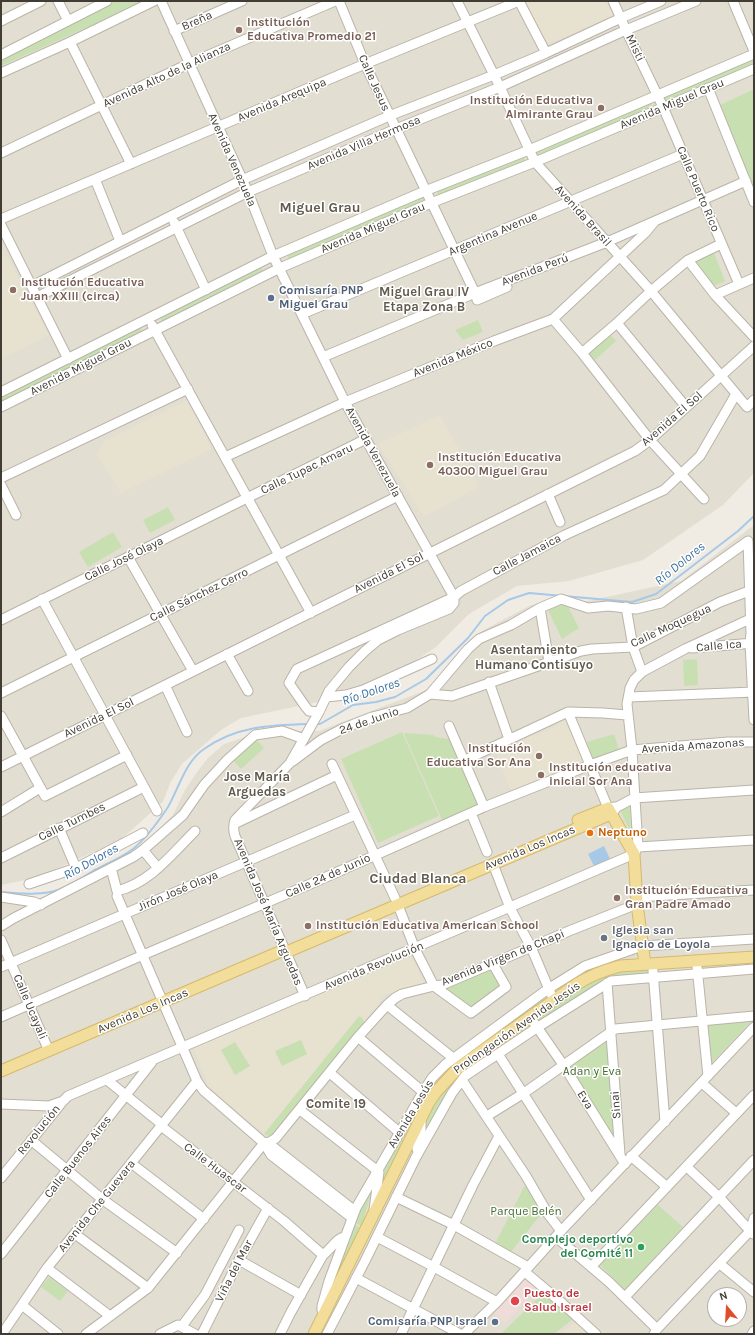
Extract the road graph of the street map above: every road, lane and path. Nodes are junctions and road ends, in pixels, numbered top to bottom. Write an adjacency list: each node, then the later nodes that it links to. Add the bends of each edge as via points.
1 (41, 1): 16 (street)
2 (58, 1): 15 (street)
3 (107, 1): 15 (street)
4 (154, 1): 20 (street)
5 (161, 1): 19 (street, Avenida Venezuela)
6 (242, 1): 19 (street, Breña)
7 (457, 1): 17 (street, Avenida Brasil)
8 (519, 1): 17 (street, Avenida Arequipa); 22 (street)
9 (613, 1): 14 (street, Misti)
10 (661, 1): 14 (street, Avenida Villa Hermosa)
11 (696, 1): 18 (street, Avenida Villa Hermosa)
12 (733, 1): 21 (street)
13 (334, 2): 25 (street, Avenida Alto de la Alianza); 26 (street, Calle Jesus)
14 (620, 18): 18 (street, Misti); 22 (street, Avenida Villa Hermosa)
15 (68, 21): 24 (street)
16 (1, 22)
17 (468, 23): 26 (street, Avenida Arequipa); 29 (street, Avenida Brasil)
18 (626, 30): 30 (street, Avenida Villa Hermosa); 32 (street, Misti)
19 (174, 31): 25 (street, Avenida Venezuela)
20 (70, 42): 28 (street); 33 (street)
21 (754, 51)
22 (546, 53): 29 (street, Avenida Villa Hermosa)
23 (754, 54): 32 (street, Avenida Miguel Grau)
24 (1, 55)
25 (188, 64): 33 (street, Avenida Alto de la Alianza); 36 (street, Avenida Venezuela)
26 (365, 64): 35 (street, Calle Jesus); 36 (street, Avenida Arequipa)
27 (754, 68): 31 (street, Avenida Miguel Grau)
28 (1, 73)
29 (494, 75): 30 (street, Avenida Brasil); 35 (street, Avenida Villa Hermosa)
30 (500, 87): 37 (street, Avenida Villa Hermosa); 38 (street, Avenida Brasil)
31 (708, 88): 34 (street, Avenida Miguel Grau); 45 (street)
32 (657, 94): 34 (street, Calle Puerto Rico); 38 (street, Avenida Miguel Grau)
33 (101, 105): 39 (street, Avenida Alto de la Alianza); 42 (street)
34 (663, 108): 40 (street, Calle Puerto Rico); 41 (street, Avenida Miguel Grau)
35 (389, 116): 37 (street, Calle Jesus); 44 (street, Avenida Villa Hermosa)
36 (218, 127): 42 (street, Avenida Arequipa); 44 (street, Avenida Venezuela)
37 (396, 128): 46 (street, Calle Jesus); 47 (street, Avenida Villa Hermosa)
38 (528, 150): 41 (street, Avenida Brasil); 46 (street, Avenida Miguel Grau)
39 (1, 153)
40 (683, 154): 48 (street, Calle Puerto Rico); 49 (street, Argentina Avenue)
41 (535, 162): 49 (street, Avenida Brasil); 51 (street, Avenida Miguel Grau)
42 (131, 164): 43 (street, Avenida Arequipa)
43 (95, 180): 53 (street, Avenida Arequipa); 57 (street)
44 (242, 180): 47 (street, Avenida Venezuela); 52 (street, Avenida Villa Hermosa)
45 (746, 181): 48 (street, Avenida Perú); 50 (street)
46 (425, 191): 51 (street, Calle Jesus); 61 (street, Avenida Miguel Grau)
47 (248, 192): 56 (street, Avenida Villa Hermosa); 61 (street, Avenida Venezuela)
48 (702, 200): 54 (street, Avenida Perú); 59 (street, Calle Puerto Rico)
49 (570, 202): 58 (street, Avenida Brasil); 60 (street, Argentina Avenue)
50 (754, 202)
51 (431, 203): 60 (street, Calle Jesus); 64 (street, Avenida Miguel Grau)
52 (171, 215): 56 (street); 57 (street, Avenida Villa Hermosa)
53 (1, 219)
54 (655, 221): 58 (street, Avenida Perú); 62 (street, Avenida México)
55 (1, 225): 67 (street)
56 (177, 227): 68 (street); 72 (street, Avenida Villa Hermosa)
57 (120, 241): 67 (street, Avenida Villa Hermosa)
58 (607, 242): 62 (street, Avenida Brasil); 71 (street, Avenida Perú, via 535,270 521,280)
59 (722, 244): 63 (street); 66 (street, Calle Puerto Rico)
60 (455, 251): 71 (street, Calle Jesus); 73 (street, Argentina Avenue)
61 (273, 256): 64 (street, Avenida Venezuela); 68 (street, Avenida Miguel Grau)
62 (619, 257): 69 (street, Avenida Brasil); 75 (street, Avenida México)
63 (688, 260): 69 (street); 70 (street)
64 (280, 268): 73 (street, Avenida Venezuela); 77 (street, Avenida Miguel Grau)
65 (754, 278): 66 (street)
66 (739, 284): 70 (street)
67 (32, 286): 72 (street)
68 (206, 290): 74 (street, Avenida Miguel Grau)
69 (650, 291): 76 (street); 83 (street, Avenida Brasil)
70 (715, 295): 78 (street)
71 (476, 296): 81 (street)
72 (37, 297): 82 (street)
73 (302, 314): 81 (street, Avenida Venezuela)
74 (148, 319): 77 (street); 82 (street, Avenida Miguel Grau)
75 (553, 319): 80 (street); 88 (street, Avenida México, via 494,340)
76 (617, 323): 80 (street); 90 (street)
77 (155, 330): 84 (street); 89 (street, Avenida Miguel Grau)
78 (752, 333)
79 (754, 346): 83 (street, Avenida El Sol)
80 (582, 353): 92 (street)
81 (323, 357): 88 (street, Avenida Venezuela)
82 (68, 359): 85 (street, Avenida Miguel Grau)
83 (721, 376): 86 (street, Avenida Brasil); 90 (street, Avenida El Sol)
84 (188, 389): 93 (street); 95 (street)
85 (1, 392)
86 (736, 394): 87 (street, Avenida Brasil, via 747,407); 94 (street, Calle Jamaica, via 700,456)
87 (754, 400)
88 (345, 402): 91 (street, Avenida Venezuela); 93 (street, Avenida México)
89 (1, 407)
90 (686, 407): 92 (street, Avenida El Sol)
91 (366, 439): 98 (street, Avenida Venezuela); 99 (street, Calle Tupac Amaru)
92 (650, 440): 94 (street); 97 (street, Avenida El Sol, via 634,451)
93 (225, 457): 99 (street)
94 (681, 475): 100 (street); 107 (street, Calle Jamaica, via 664,490 565,534)
95 (1, 478)
96 (1, 485): 101 (street)
97 (548, 494): 102 (street); 103 (street, Avenida El Sol)
98 (398, 496): 103 (street, Avenida Venezuela); 104 (street, Calle Sánchez Cerro)
99 (247, 498): 104 (street); 105 (street, Calle José Olaya)
100 (704, 499)
101 (16, 515)
102 (560, 522)
103 (430, 553): 107 (street, Avenida Venezuela); 111 (street, Avenida El Sol)
104 (279, 555): 111 (street); 112 (street, Calle Sánchez Cerro)
105 (128, 557): 108 (street, Calle José Olaya); 112 (street)
106 (749, 591): 109 (street, 24 de Junio, via 748,541 660,603 636,609); 113 (street); 116 (street, Calle Moquegua, via 720,602)
107 (454, 597): 130 (street, via 454,603 449,609 378,640 349,667); 134 (street, Calle Jamaica, via 297,669 289,683 305,706)
108 (42, 599): 114 (street, Calle José Olaya); 119 (street)
109 (626, 607): 110 (street, 24 de Junio, via 588,608 561,599); 116 (street)
110 (540, 608): 121 (street); 129 (street, 24 de Junio, via 511,625 479,639)
111 (311, 612): 118 (street, Avenida El Sol)
112 (160, 614): 119 (street, Calle Sánchez Cerro); 122 (street)
113 (750, 619): 115 (street); 117 (street)
114 (1, 620)
115 (752, 642): 117 (street, Calle Ica); 127 (street)
116 (633, 646): 121 (street, Calle Moquegua, via 581,651); 123 (street)
117 (685, 649): 123 (street)
118 (227, 654): 122 (street, Avenida El Sol); 126 (street)
119 (74, 657): 128 (street, Calle Sánchez Cerro); 133 (street)
120 (432, 659): 130 (street, via 362,690)
121 (549, 662): 124 (street, Calle Moquegua)
122 (193, 671): 125 (street, Avenida El Sol)
123 (642, 672): 131 (street, via 630,688)
124 (489, 682): 129 (street, Calle Moquegua, via 452,696); 141 (street)
125 (165, 685): 133 (street, Avenida El Sol); 139 (street)
126 (248, 691)
127 (753, 692): 131 (street); 137 (street)
128 (1, 694)
129 (430, 694): 147 (street, 24 de Junio, via 407,708 372,717 344,728 321,740)
130 (326, 697): 134 (street)
131 (629, 698): 136 (street)
132 (568, 712): 136 (street); 141 (street); 149 (street)
133 (105, 714): 144 (street); 145 (street, Avenida El Sol)
134 (318, 714): 140 (street)
135 (1, 716): 145 (street)
136 (627, 716): 143 (street)
137 (754, 720)
138 (450, 726): 146 (street)
139 (187, 732)
140 (306, 736): 147 (street); 167 (street, via 282,731 255,735 204,785 183,815)
141 (509, 739): 146 (street)
142 (754, 742): 143 (street, Avenida Amazonas)
143 (632, 750): 149 (street, Avenida Amazonas); 155 (street)
144 (127, 755): 152 (street); 153 (street, via 45,796)
145 (23, 756): 150 (street, Avenida El Sol); 153 (street)
146 (465, 760): 156 (street)
147 (290, 763): 162 (street, via 235,820)
148 (332, 764): 151 (street)
149 (590, 765): 156 (street, Calle 24 de Junio); 157 (street)
150 (1, 767)
151 (337, 775): 161 (street); 162 (street)
152 (144, 786): 158 (street); 163 (street, Calle Tumbes)
153 (40, 788): 159 (street)
154 (754, 790): 155 (street)
155 (634, 798): 157 (street); 168 (street)
156 (484, 807): 160 (street, Calle 24 de Junio)
157 (612, 810): 168 (main road); 173 (main road, Avenida Los Incas); 182 (main road, Avenida Los Incas)
158 (157, 811)
159 (1, 812)
160 (471, 813): 169 (street); 170 (street, Calle 24 de Junio)
161 (355, 815): 170 (street); 172 (street, Jirón José Olaya)
162 (234, 826): 172 (street, Avenida José María Arguedas, via 235,836)
163 (59, 828): 171 (street, Calle Tumbes); 174 (street)
164 (195, 831): 176 (street)
165 (143, 833): 174 (street)
166 (754, 840): 168 (street, Avenida Revolución)
167 (142, 850): 175 (street); 176 (street)
168 (636, 851): 181 (main road); 185 (street, Avenida Revolución)
169 (487, 852)
170 (376, 855): 182 (street); 183 (street, Calle 24 de Junio)
171 (1, 858)
172 (246, 862): 183 (street, Avenida José María Arguedas); 186 (street, Jirón José Olaya)
173 (493, 864): 182 (main road, Avenida Los Incas); 185 (street)
174 (76, 868): 177 (street)
175 (112, 868): 176 (street, via 117,891 139,883); 184 (street)
176 (158, 868)
177 (29, 884)
178 (754, 890): 181 (street, Avenida Virgen de Chapi)
179 (117, 896): 186 (street)
180 (1, 897): 184 (street)
181 (637, 900): 190 (main road); 191 (street, Avenida Virgen de Chapi)
182 (397, 902): 192 (street); 193 (main road, Avenida Los Incas, via 289,951)
183 (264, 904): 193 (street, Avenida José María Arguedas); 194 (street, Calle 24 de Junio)
184 (41, 905): 187 (street)
185 (510, 908): 191 (street); 192 (street, Avenida Revolución)
186 (125, 914): 194 (street); 198 (street, Jirón José Olaya)
187 (1, 926)
188 (754, 939): 190 (street, Avenida Jesús)
189 (1, 940): 198 (street, Calle Ucayali)
190 (642, 946): 196 (street, Avenida Jesús); 200 (main road)
191 (531, 947): 199 (street, Avenida Virgen de Chapi); 208 (street)
192 (415, 948): 207 (street); 209 (street, Avenida Revolución)
193 (284, 950): 209 (street, Avenida José María Arguedas); 210 (main road, Avenida Los Incas)
194 (143, 955): 210 (street); 213 (street, Calle 24 de Junio)
195 (754, 957): 197 (main road, Prolongación Avenida Jesús)
196 (604, 959): 203 (street); 208 (street, Avenida Jesús, via 579,968)
197 (696, 960): 200 (main road, Prolongación Avenida Jesús); 204 (street)
198 (11, 963): 201 (street, Jirón José Olaya); 213 (street, Calle Ucayali)
199 (493, 964): 207 (street, Avenida Virgen de Chapi); 207 (street, via 506,987 471,1013)
200 (649, 964): 203 (main road, Prolongación Avenida Jesús, via 620,966); 205 (street)
201 (1, 967)
202 (754, 968): 204 (street)
203 (607, 970): 211 (main road, Prolongación Avenida Jesús, via 584,980)
204 (698, 973): 205 (street); 217 (street)
205 (654, 977): 206 (street); 218 (street)
206 (607, 983): 219 (street); 221 (street, Sinai)
207 (434, 986): 212 (street, Avenida Virgen de Chapi, via 402,994)
208 (548, 989): 211 (street, via 552,995); 226 (street, Avenida Jesús)
209 (304, 996): 223 (street, Avenida Revolución)
210 (163, 1002): 223 (street); 224 (main road, Avenida Los Incas)
211 (551, 1003): 216 (main road, Prolongación Avenida Jesús)
212 (387, 1005): 222 (street, Avenida Virgen de Chapi); 226 (street)
213 (29, 1006): 215 (street, Calle 24 de Junio); 224 (street, Calle Ucayali)
214 (754, 1016): 217 (street)
215 (1, 1017)
216 (530, 1017): 219 (street, Eva); 244 (main road, Prolongación Avenida Jesús, via 452,1074 436,1092)
217 (703, 1021): 218 (street); 233 (street)
218 (657, 1025): 221 (street, via 615,1029); 245 (street)
219 (538, 1027): 225 (street); 228 (street, Eva)
220 (754, 1027): 233 (street)
221 (611, 1032): 228 (street); 253 (street, Sinai)
222 (358, 1037): 230 (street, Avenida Virgen de Chapi); 235 (street)
223 (183, 1048): 227 (street, Avenida Revolución); 234 (street)
224 (49, 1051): 229 (main road, Avenida Los Incas)
225 (498, 1054): 232 (street); 236 (street)
226 (453, 1058): 235 (street, Avenida Jesús, via 432,1078)
227 (154, 1060): 231 (street, Avenida Revolución); 238 (street, Calle Buenos Aires)
228 (564, 1066): 236 (street); 253 (street, Eva)
229 (1, 1071)
230 (330, 1073): 241 (street, Avenida Virgen de Chapi); 247 (street)
231 (107, 1080): 238 (street, Calle Huascar); 239 (street, Avenida Revolución, via 68,1096)
232 (462, 1080): 243 (street); 252 (street)
233 (705, 1080): 242 (street); 245 (street)
234 (197, 1081): 246 (street, Avenida Che Guevara); 250 (street, via 203,1090)
235 (423, 1092): 247 (street, Avenida Jesús)
236 (524, 1093): 243 (street); 265 (street)
237 (754, 1095): 242 (street)
238 (126, 1096): 246 (street, Calle Huascar); 257 (street, Calle Buenos Aires)
239 (63, 1101): 240 (street, Avenida Revolución, via 49,1106); 249 (street, Revolución)
240 (2, 1106)
241 (300, 1110): 250 (street, Avenida Virgen de Chapi, via 276,1138); 258 (street)
242 (736, 1113): 256 (street)
243 (487, 1116): 248 (street)
244 (421, 1119): 252 (street); 267 (main road, Prolongación Avenida Jesús)
245 (665, 1122): 251 (street)
246 (161, 1126): 255 (street, Avenida Che Guevara); 260 (street, Calle Huascar)
247 (400, 1133): 258 (street, Avenida Jesús)
248 (499, 1136): 271 (street); 274 (street, via 526,1176)
249 (31, 1140): 257 (street); 259 (street, Revolución)
250 (264, 1143): 260 (street, Avenida Virgen de Chapi); 268 (street, via 271,1154)
251 (632, 1156): 253 (street); 261 (street)
252 (416, 1157): 262 (street)
253 (622, 1160): 265 (street)
254 (754, 1160): 263 (street)
255 (131, 1163): 264 (street, Avenida Che Guevara); 269 (street)
256 (686, 1167): 261 (street); 263 (street)
257 (67, 1170): 264 (street); 279 (street, Calle Buenos Aires)
258 (377, 1170): 267 (street, via 380,1175); 268 (street, Avenida Jesús)
259 (1, 1178)
260 (233, 1182): 266 (street, Calle Huascar); 269 (street, Avenida Virgen de Chapi)
261 (667, 1187): 284 (street)
262 (396, 1196): 271 (street); 277 (street)
263 (718, 1197): 275 (street); 291 (street)
264 (102, 1199): 273 (street, Avenida Che Guevara); 278 (street)
265 (591, 1200): 274 (street)
266 (268, 1208): 280 (street, Calle Huascar); 281 (street, Viña del Mar)
267 (373, 1213): 296 (main road, Prolongación Avenida Jesús)
268 (354, 1214): 276 (street, Avenida Jesús)
269 (204, 1218): 278 (street, Avenida Virgen de Chapi)
270 (754, 1218): 275 (street)
271 (454, 1225): 283 (street); 286 (street)
272 (239, 1230): 298 (street, via 205,1294)
273 (75, 1234): 285 (street, Avenida Che Guevara); 288 (street)
274 (558, 1234): 284 (street); 286 (street)
275 (753, 1234): 282 (street)
276 (345, 1237): 280 (street, via 340,1238); 296 (street, Avenida Jesús, via 322,1306)
277 (377, 1237): 283 (street); 287 (street)
278 (177, 1253): 288 (street, Avenida Virgen de Chapi)
279 (1, 1254)
280 (323, 1255): 290 (street)
281 (239, 1260): 290 (street); 306 (street, Viña del Mar)
282 (720, 1264): 289 (street); 299 (street)
283 (434, 1267): 292 (street); 294 (street)
284 (591, 1267): 291 (street)
285 (47, 1268): 293 (street, Avenida Che Guevara); 297 (street)
286 (526, 1270): 292 (street); 314 (street)
287 (356, 1278): 294 (street); 310 (street)
288 (148, 1288): 297 (street, Avenida Virgen de Chapi)
289 (754, 1292)
290 (301, 1295): 295 (street)
291 (625, 1297): 299 (street)
292 (497, 1302): 313 (street)
293 (22, 1305): 301 (street, Avenida Che Guevara); 302 (street)
294 (414, 1309): 311 (street); 312 (street)
295 (291, 1312): 307 (street); 308 (street)
296 (324, 1313): 309 (main road, Prolongación Avenida Jesús)
297 (110, 1316): 303 (street, Avenida Virgen de Chapi)
298 (182, 1326): 304 (street, via 175,1326); 305 (street)
299 (656, 1331)
300 (754, 1331): 315 (street)
301 (2, 1334)
302 (58, 1334)
303 (86, 1334)
304 (160, 1334)
305 (195, 1334)
306 (202, 1334)
307 (280, 1334)
308 (287, 1334)
309 (314, 1334)
310 (327, 1334)
311 (401, 1334)
312 (460, 1334)
313 (464, 1334)
314 (596, 1334)
315 (752, 1334)

